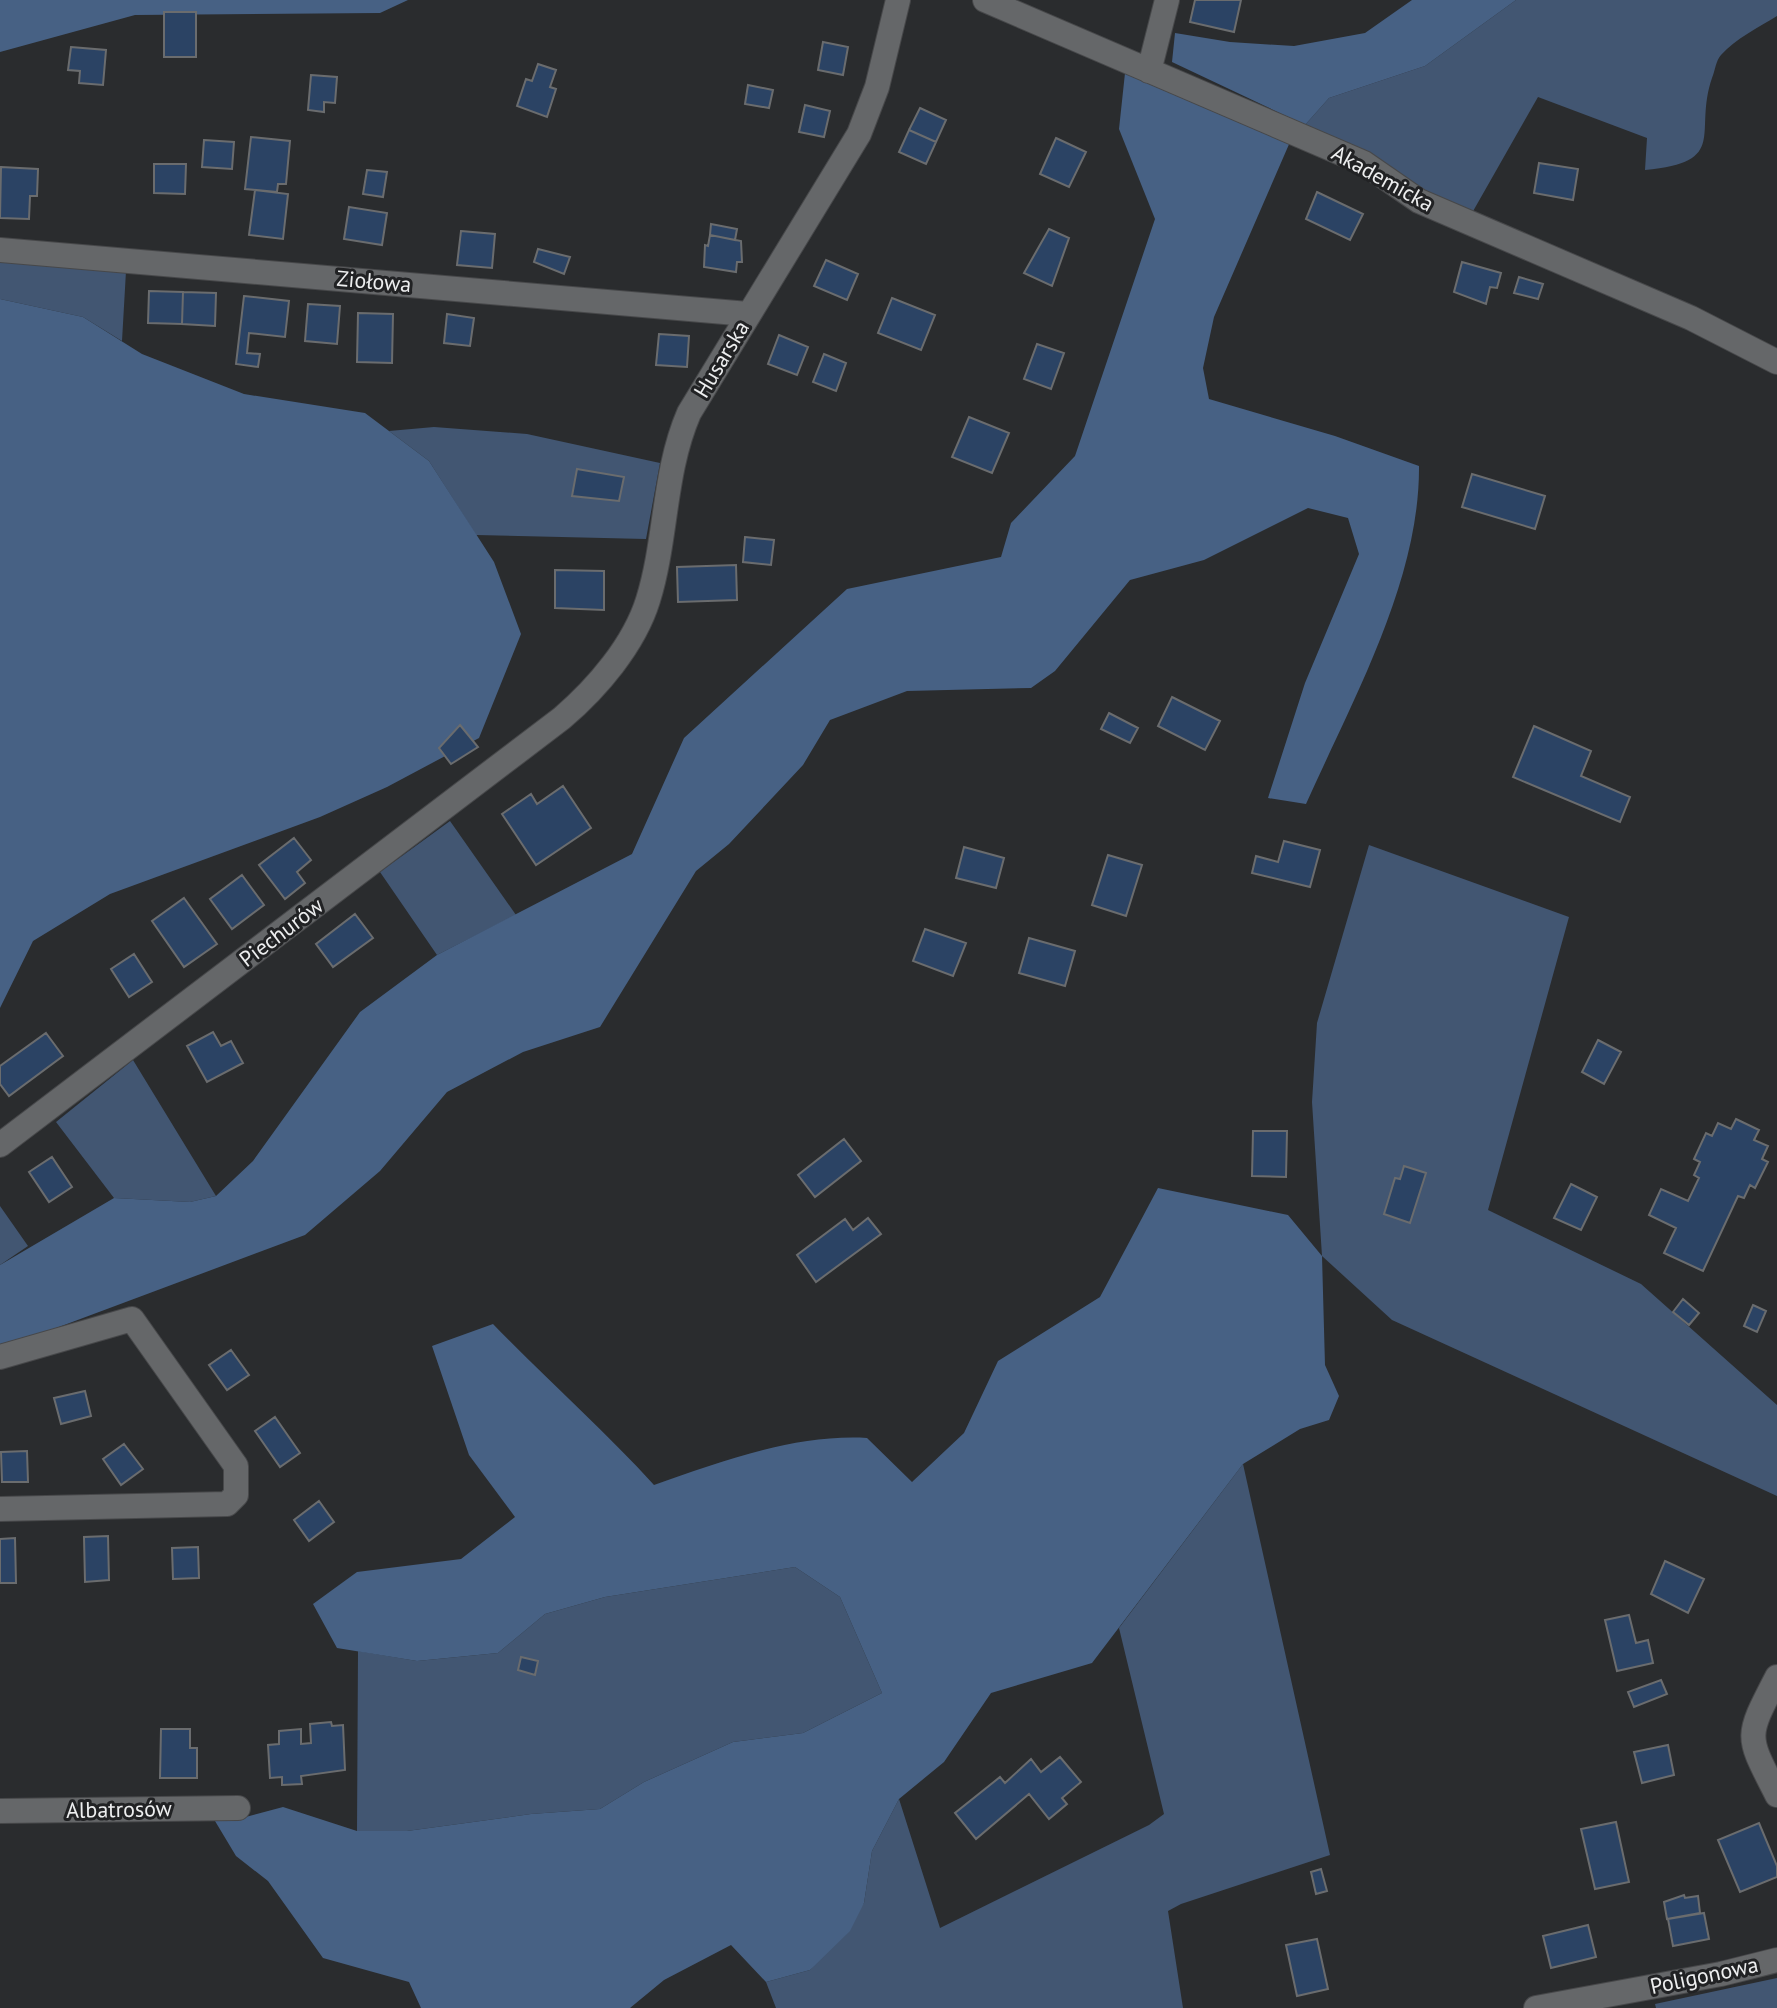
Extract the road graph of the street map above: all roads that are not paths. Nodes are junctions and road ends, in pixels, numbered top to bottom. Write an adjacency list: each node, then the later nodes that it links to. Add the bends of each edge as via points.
1 (898, 0): 6 (street, Husarska, via 877,87 859,134)
2 (985, 0): 4 (street, Akademicka)
3 (1167, 0): 4 (street)
4 (1149, 71): 7 (street, Akademicka, via 1364,163 1419,201 1691,318)
5 (0, 250): 6 (street, Ziołowa)
6 (748, 314): 8 (street, Husarska, via 680,433 653,582 639,623 601,679)
7 (1777, 362)
8 (562, 718): 9 (street, Piechurów)
9 (0, 1145)
10 (0, 1357): 11 (street, via 132,1319 236,1466 236,1495 227,1504)
11 (0, 1509)
12 (1777, 1677): 13 (street, via 1755,1718 1751,1744)
13 (1777, 1795)
14 (238, 1808): 15 (street, Albatrosów)
15 (0, 1811)
16 (1777, 1960): 17 (street, Poligonowa)
17 (1536, 2008)

